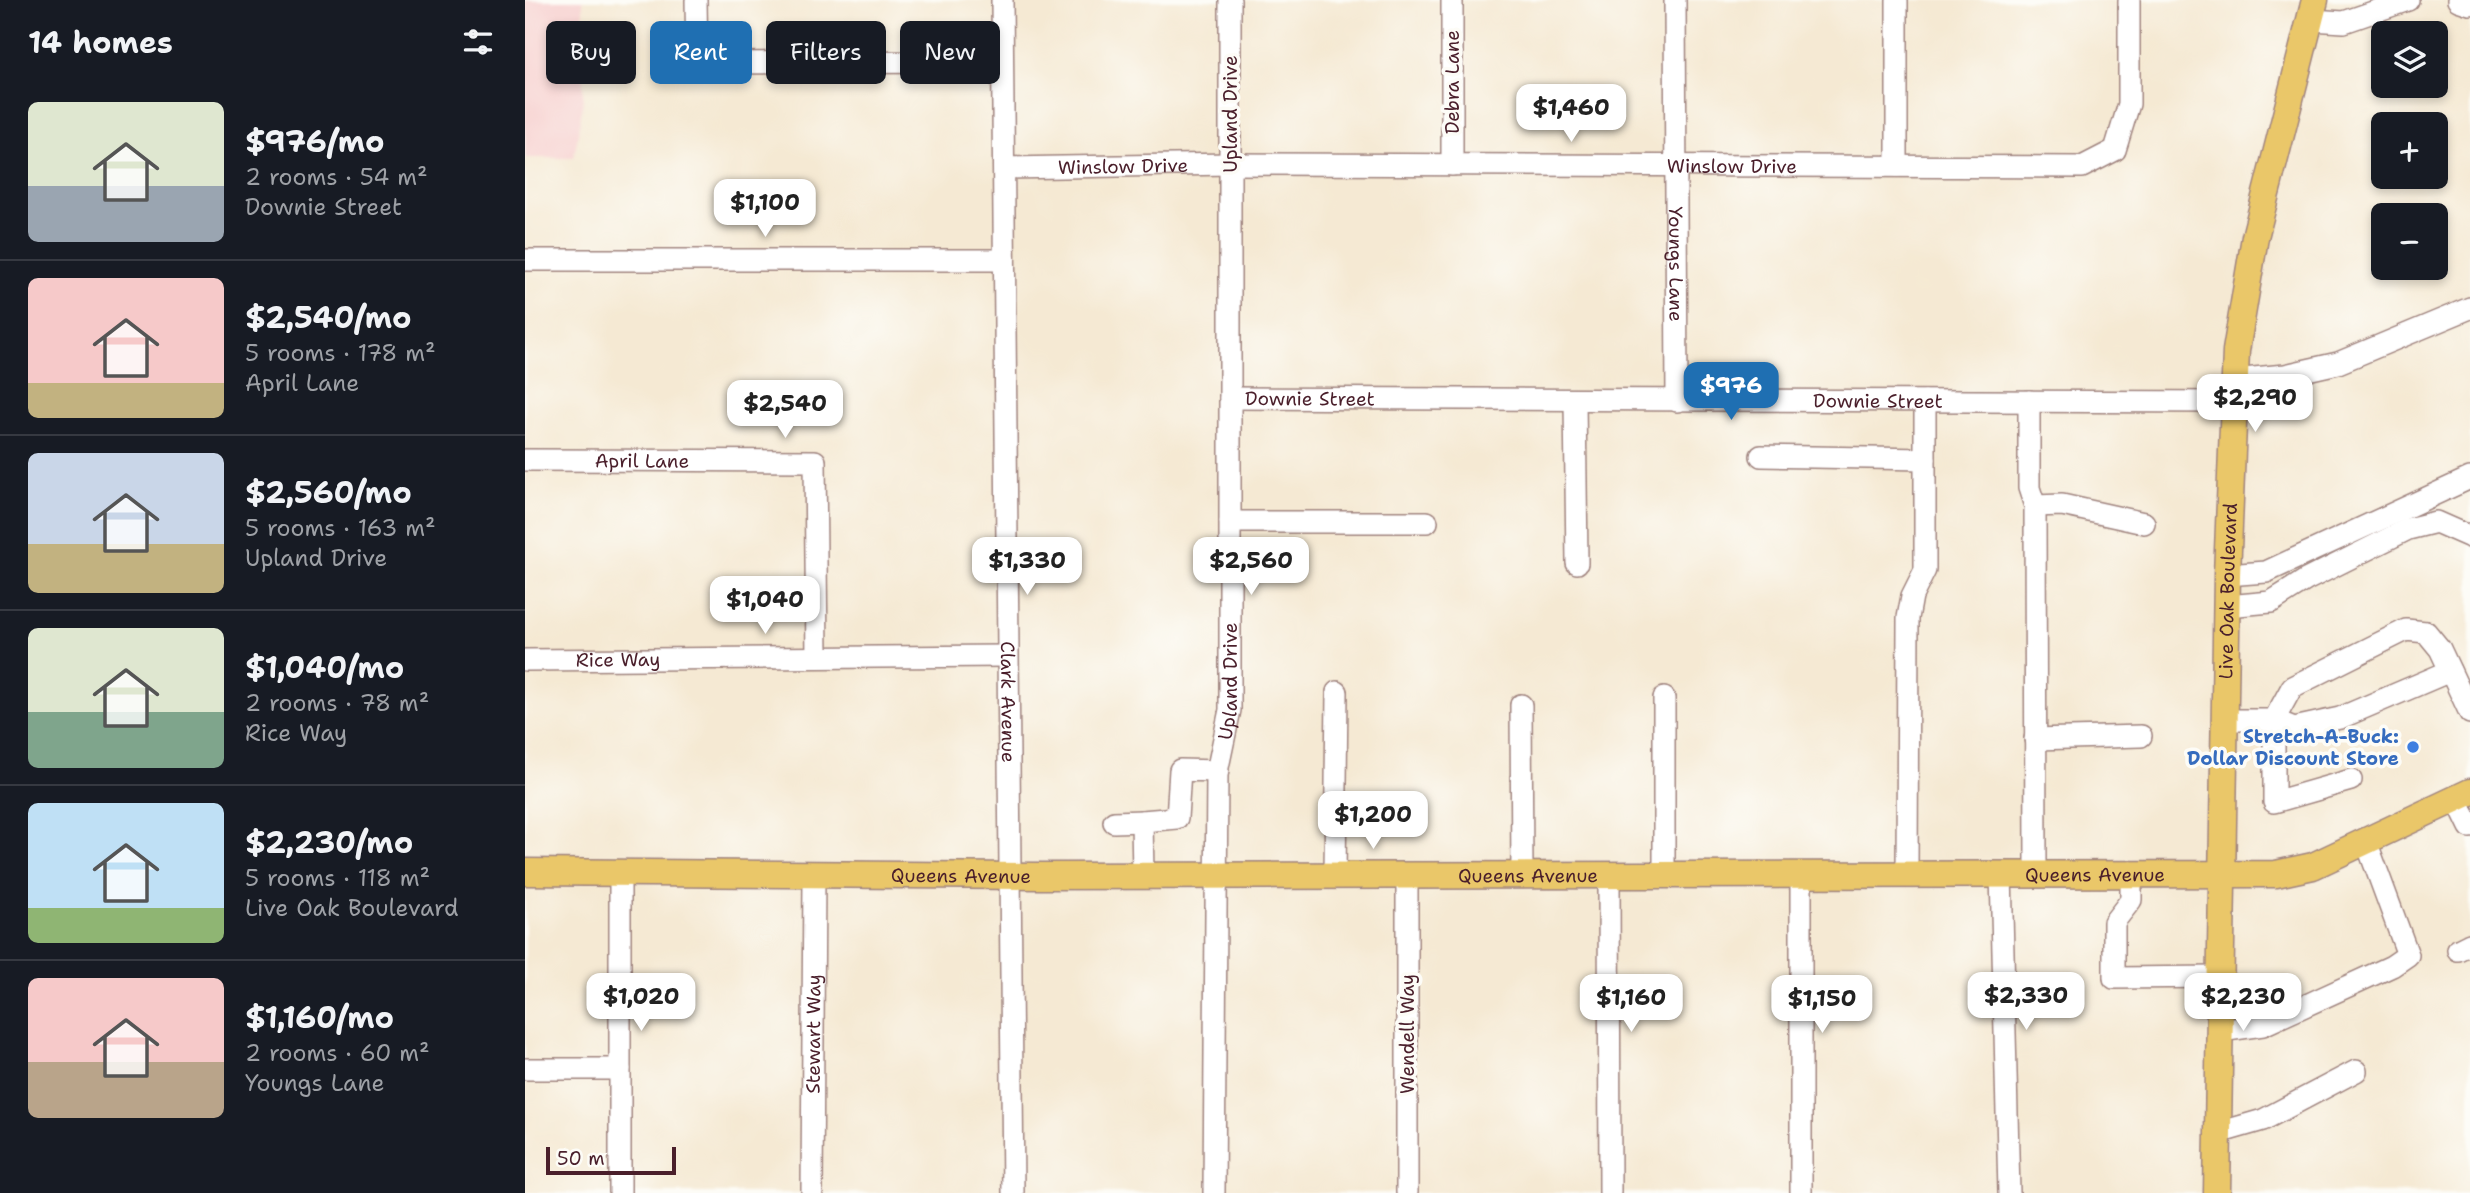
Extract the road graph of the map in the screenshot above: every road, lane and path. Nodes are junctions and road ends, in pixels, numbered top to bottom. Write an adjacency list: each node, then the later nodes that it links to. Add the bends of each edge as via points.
1 (696, 0): 12 (street, via 697,63)
2 (1002, 0): 12 (street, Clark Avenue)
3 (1230, 0): 13 (street, Upland Drive)
4 (1452, 0): 14 (street, Debra Lane)
5 (1675, 0): 15 (street, Youngs Lane)
6 (1897, 0): 16 (street)
7 (2129, 0): 16 (street, Winslow Drive, via 2129,104 2115,150 2081,167)
8 (2408, 0): 11 (street, via 2344,22)
9 (2458, 0): 10 (street)
10 (2470, 4)
11 (2313, 10): 21 (main road, Live Oak Boulevard, via 2255,237)
12 (1002, 62): 17 (street, Clark Avenue)
13 (1230, 164): 14 (street, Winslow Drive); 17 (street, Winslow Drive); 22 (street, Upland Drive)
14 (1452, 165): 15 (street, Winslow Drive)
15 (1676, 166): 16 (street, Winslow Drive); 24 (street, Youngs Lane)
16 (1897, 166)
17 (1004, 168): 19 (street, Clark Avenue)
18 (525, 260): 19 (street)
19 (1004, 260): 39 (street, Clark Avenue)
20 (2470, 308): 21 (street, Downie Street, via 2338,363)
21 (2233, 391): 26 (street, Downie Street); 37 (main road, Live Oak Boulevard)
22 (1230, 398): 23 (street, Downie Street); 32 (street, Upland Drive)
23 (1575, 400): 24 (street, Downie Street); 36 (street)
24 (1677, 401): 25 (street, Downie Street)
25 (1925, 401): 26 (street, Downie Street); 28 (street)
26 (2029, 401): 31 (street, via 2029,488)
27 (1761, 456): 28 (street)
28 (1925, 458): 66 (street, via 1925,570 1912,596 1908,618)
29 (525, 460): 40 (street, April Lane, via 815,461)
30 (2470, 478): 37 (street, via 2266,572)
31 (2035, 506): 34 (street, via 2062,505); 50 (street)
32 (1230, 522): 33 (street); 51 (street, Upland Drive, via 1230,710)
33 (1427, 522)
34 (2144, 523)
35 (2470, 537): 38 (street, via 2436,522 2408,529 2271,602)
36 (1577, 564)
37 (2227, 575): 38 (main road, Live Oak Boulevard)
38 (2227, 606): 47 (main road, Live Oak Boulevard)
39 (1006, 656): 40 (street, Rice Way); 67 (street, Clark Avenue)
40 (817, 657): 41 (street, Rice Way)
41 (525, 660)
42 (2450, 671): 46 (street); 48 (street, via 2340,718 2294,728); 48 (street, via 2426,632 2406,630 2292,687)
43 (1337, 692): 69 (street)
44 (1664, 698): 73 (street)
45 (1521, 705): 71 (street)
46 (2470, 713)
47 (2225, 720): 48 (street); 60 (main road, Live Oak Boulevard)
48 (2274, 720): 52 (street, via 2274,802)
49 (2141, 736): 50 (street)
50 (2035, 739): 64 (street)
51 (1218, 771): 54 (street, via 1180,770 1177,818); 65 (street, Upland Drive)
52 (2351, 780)
53 (2463, 795): 56 (street); 57 (main road, Queens Avenue)
54 (1142, 821): 55 (street); 68 (street)
55 (1114, 822)
56 (2470, 827)
57 (2367, 841): 60 (main road, Queens Avenue, via 2295,871); 76 (street, via 2408,955 2263,1025)
58 (525, 872): 61 (main road, Queens Avenue)
59 (2131, 872): 60 (main road, Queens Avenue); 64 (main road, Queens Avenue); 75 (street, via 2131,900 2114,922 2114,978)
60 (2222, 872): 75 (main road, Live Oak Boulevard)
61 (620, 873): 62 (main road, Queens Avenue); 78 (street)
62 (814, 873): 67 (main road, Queens Avenue); 82 (street, Stewart Way)
63 (2001, 873): 64 (main road, Queens Avenue); 66 (main road, Queens Avenue); 88 (street)
64 (2036, 873)
65 (1217, 874): 68 (main road, Queens Avenue); 69 (main road, Queens Avenue); 84 (street, Upland Drive)
66 (1907, 874): 74 (main road, Queens Avenue)
67 (1012, 875): 68 (main road, Queens Avenue); 83 (street, Clark Avenue)
68 (1143, 875)
69 (1335, 875): 70 (main road, Queens Avenue)
70 (1407, 875): 71 (main road, Queens Avenue); 85 (street, Wendell Way)
71 (1522, 875): 72 (main road, Queens Avenue)
72 (1609, 876): 73 (main road, Queens Avenue); 86 (street)
73 (1664, 876): 74 (main road, Queens Avenue)
74 (1801, 877): 87 (street)
75 (2220, 977): 76 (main road, Live Oak Boulevard)
76 (2220, 1031): 80 (main road, Live Oak Boulevard)
77 (525, 1069): 78 (street)
78 (620, 1069): 81 (street)
79 (2356, 1072): 80 (street, via 2263,1120)
80 (2218, 1133): 89 (main road, Live Oak Boulevard)
81 (620, 1193)
82 (812, 1193)
83 (1013, 1193)
84 (1215, 1193)
85 (1407, 1193)
86 (1610, 1193)
87 (1801, 1193)
88 (2009, 1193)
89 (2217, 1193)

